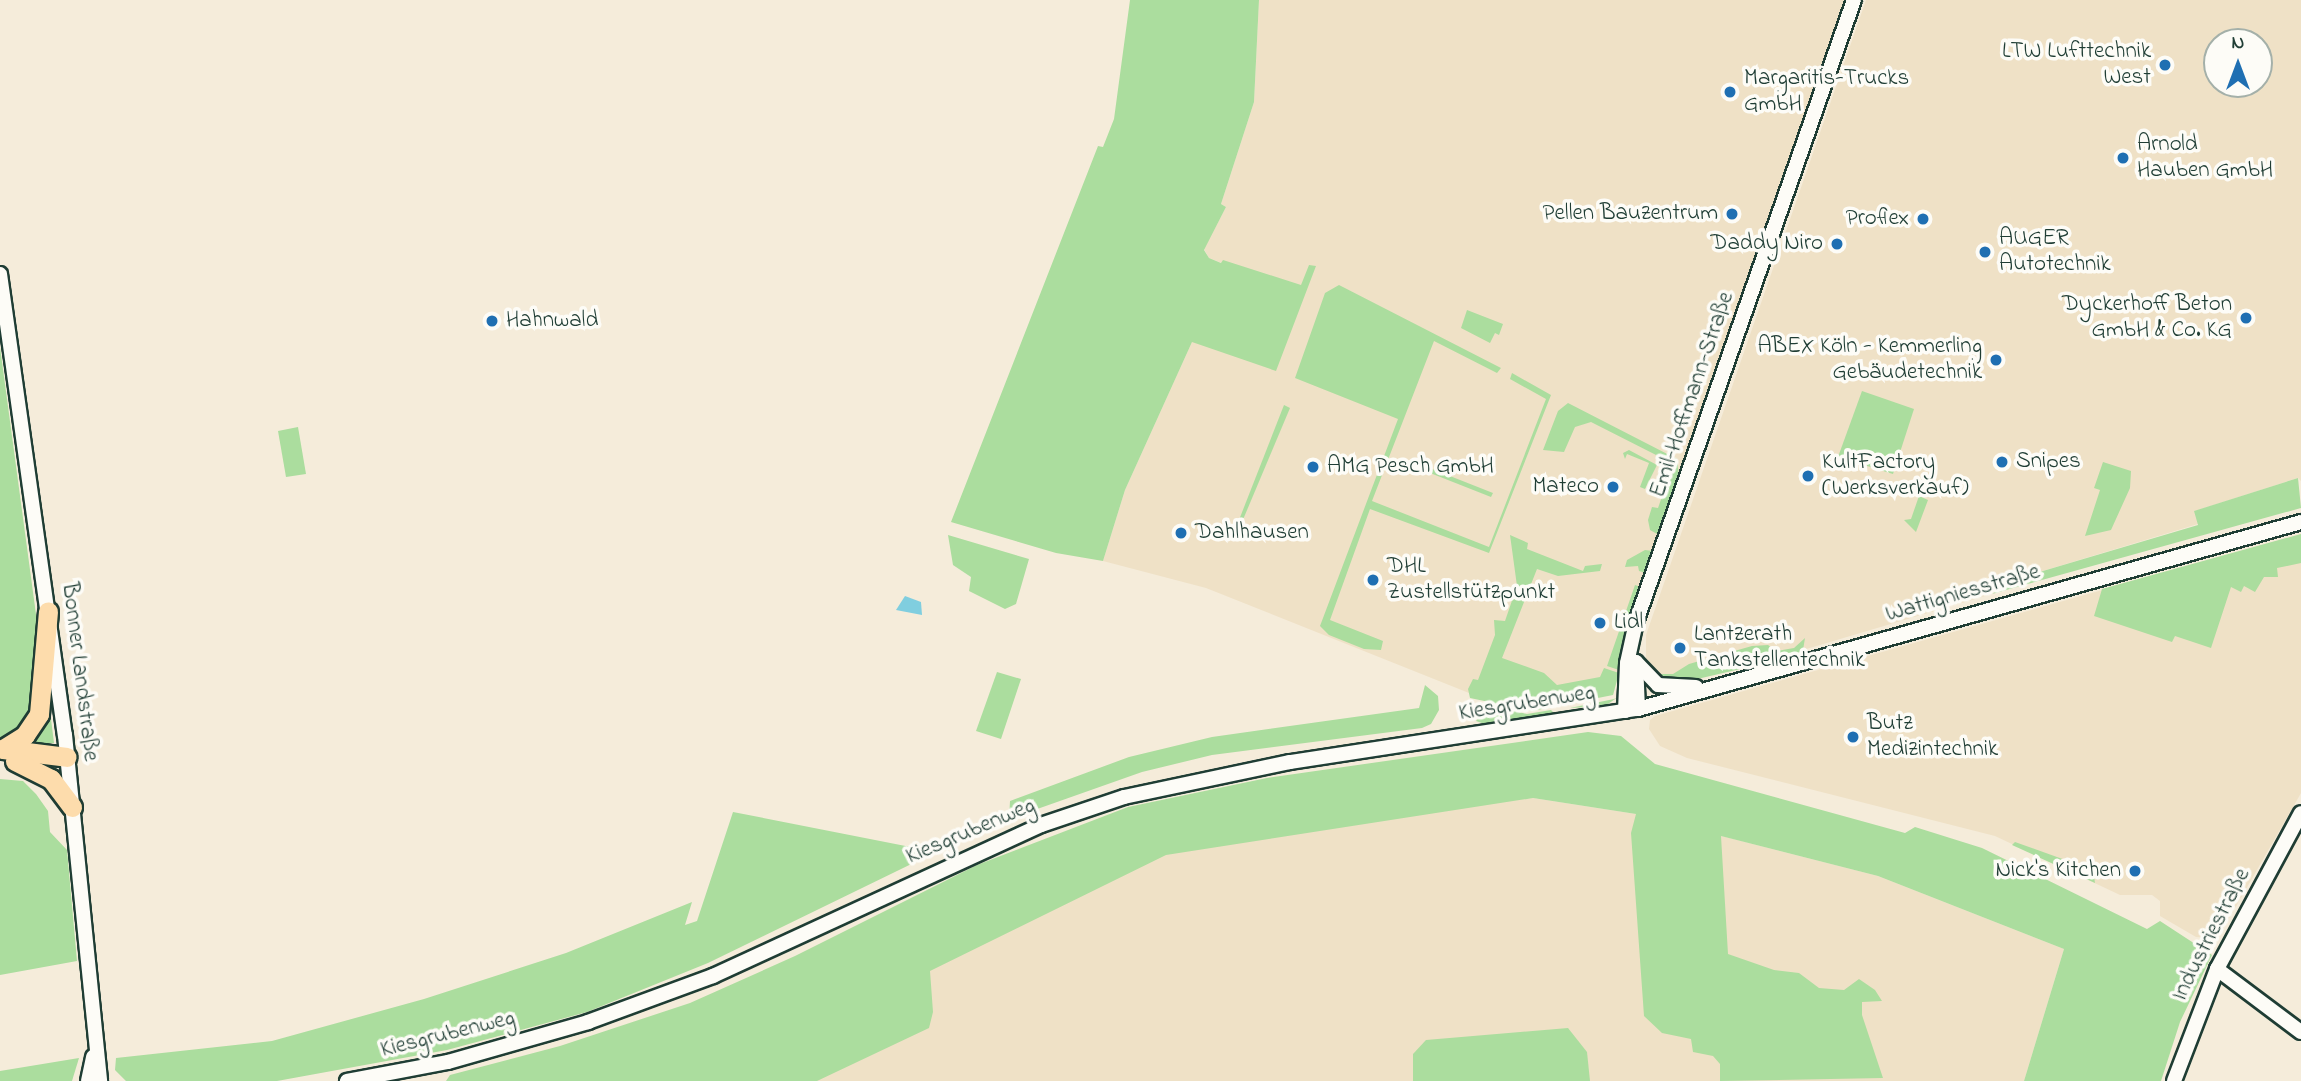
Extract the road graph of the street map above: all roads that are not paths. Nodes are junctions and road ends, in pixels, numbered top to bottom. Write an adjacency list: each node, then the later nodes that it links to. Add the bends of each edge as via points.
1 (1854, 0): 5 (main road, Emil-Hoffmann-Straße, via 1636,622)
2 (0, 274): 4 (main road, Bonner Landstraße)
3 (2301, 522): 7 (main road, Wattigniesstraße)
4 (48, 611): 9 (highway, via 39,715); 10 (main road, Bonner Landstraße)
5 (1632, 647): 6 (main road, Emil-Hoffmann-Straße); 8 (main road, Emil-Hoffmann-Straße)
6 (1636, 662): 7 (main road, via 1658,684 1670,688); 8 (main road, Emil-Hoffmann-Straße)
7 (1725, 684): 8 (main road, Wattigniesstraße)
8 (1631, 710): 16 (main road, Kiesgrubenweg, via 1290,762 1124,797 1018,835 713,976 588,1022 448,1062)
9 (5, 755): 10 (highway); 11 (highway, via 51,779)
10 (67, 757): 11 (main road, Bonner Landstraße)
11 (72, 807): 15 (main road, Bonner Landstraße)
12 (2301, 813): 13 (main road, Industriestraße)
13 (2217, 969): 14 (main road); 17 (main road, Industriestraße)
14 (2301, 1032)
15 (98, 1080)
16 (347, 1081)
17 (2174, 1081)

